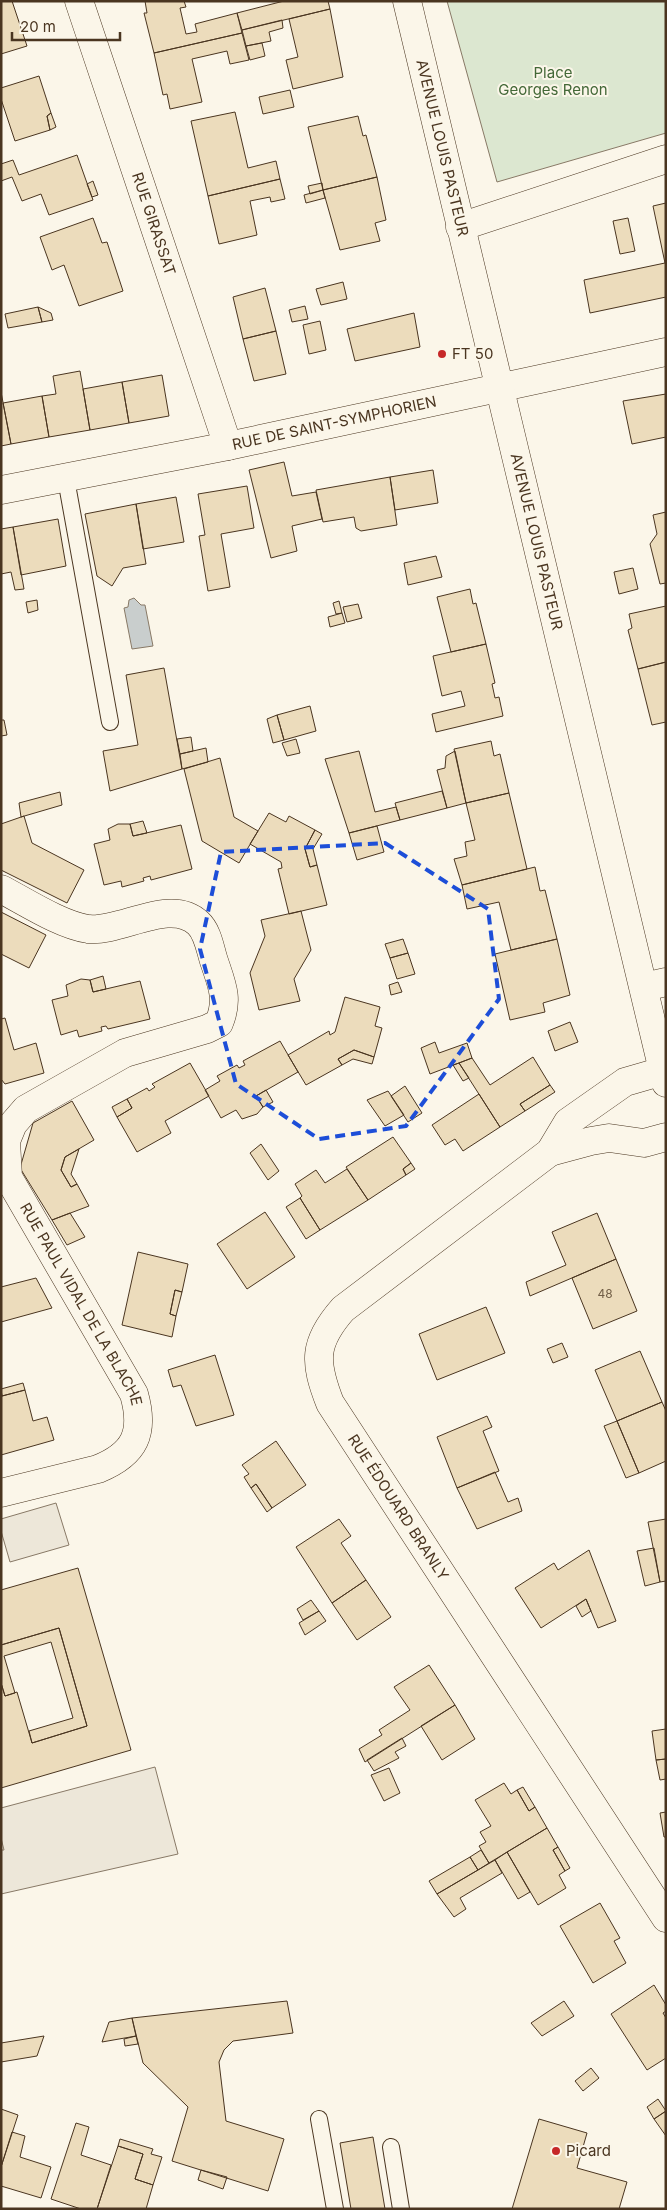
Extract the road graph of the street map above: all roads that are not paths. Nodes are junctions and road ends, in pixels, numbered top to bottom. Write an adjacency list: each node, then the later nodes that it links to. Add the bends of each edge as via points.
1 (79, 1): 7 (street, RUE GIRASSAT)
2 (407, 1): 4 (street, AVENUE LOUIS PASTEUR)
3 (666, 159): 4 (street)
4 (460, 227): 6 (street, AVENUE LOUIS PASTEUR)
5 (666, 352): 6 (street, RUE DE SAINT-SYMPHORIEN)
6 (498, 388): 7 (street, RUE DE SAINT-SYMPHORIEN); 12 (street, AVENUE LOUIS PASTEUR)
7 (228, 446): 8 (street, RUE DE SAINT-SYMPHORIEN)
8 (66, 478): 9 (street, RUE DE SAINT-SYMPHORIEN); 10 (lane)
9 (1, 490)
10 (110, 722)
11 (1, 889): 16 (street, RUE PAUL VIDAL DE LA BLACHE, via 68,923 87,929 105,929 160,914 181,914 198,923 206,936 225,993 225,1009 219,1023 124,1053 26,1109 13,1124 6,1141 8,1177 134,1394 138,1428 134,1445 111,1463)
12 (655, 984): 13 (street, AVENUE LOUIS PASTEUR)
13 (664, 1077): 15 (street, RUE ÉDOUARD BRANLY, via 625,1082 568,1122)
14 (666, 1137): 15 (street, RUE ÉDOUARD BRANLY, via 644,1143 609,1138 591,1140)
15 (550, 1152): 17 (street, RUE ÉDOUARD BRANLY, via 343,1309 327,1328 318,1353 321,1381 330,1403)
16 (1, 1493)
17 (666, 1918)
18 (320, 2119): 20 (lane)
19 (391, 2147): 21 (lane)
20 (336, 2209)
21 (401, 2209)

